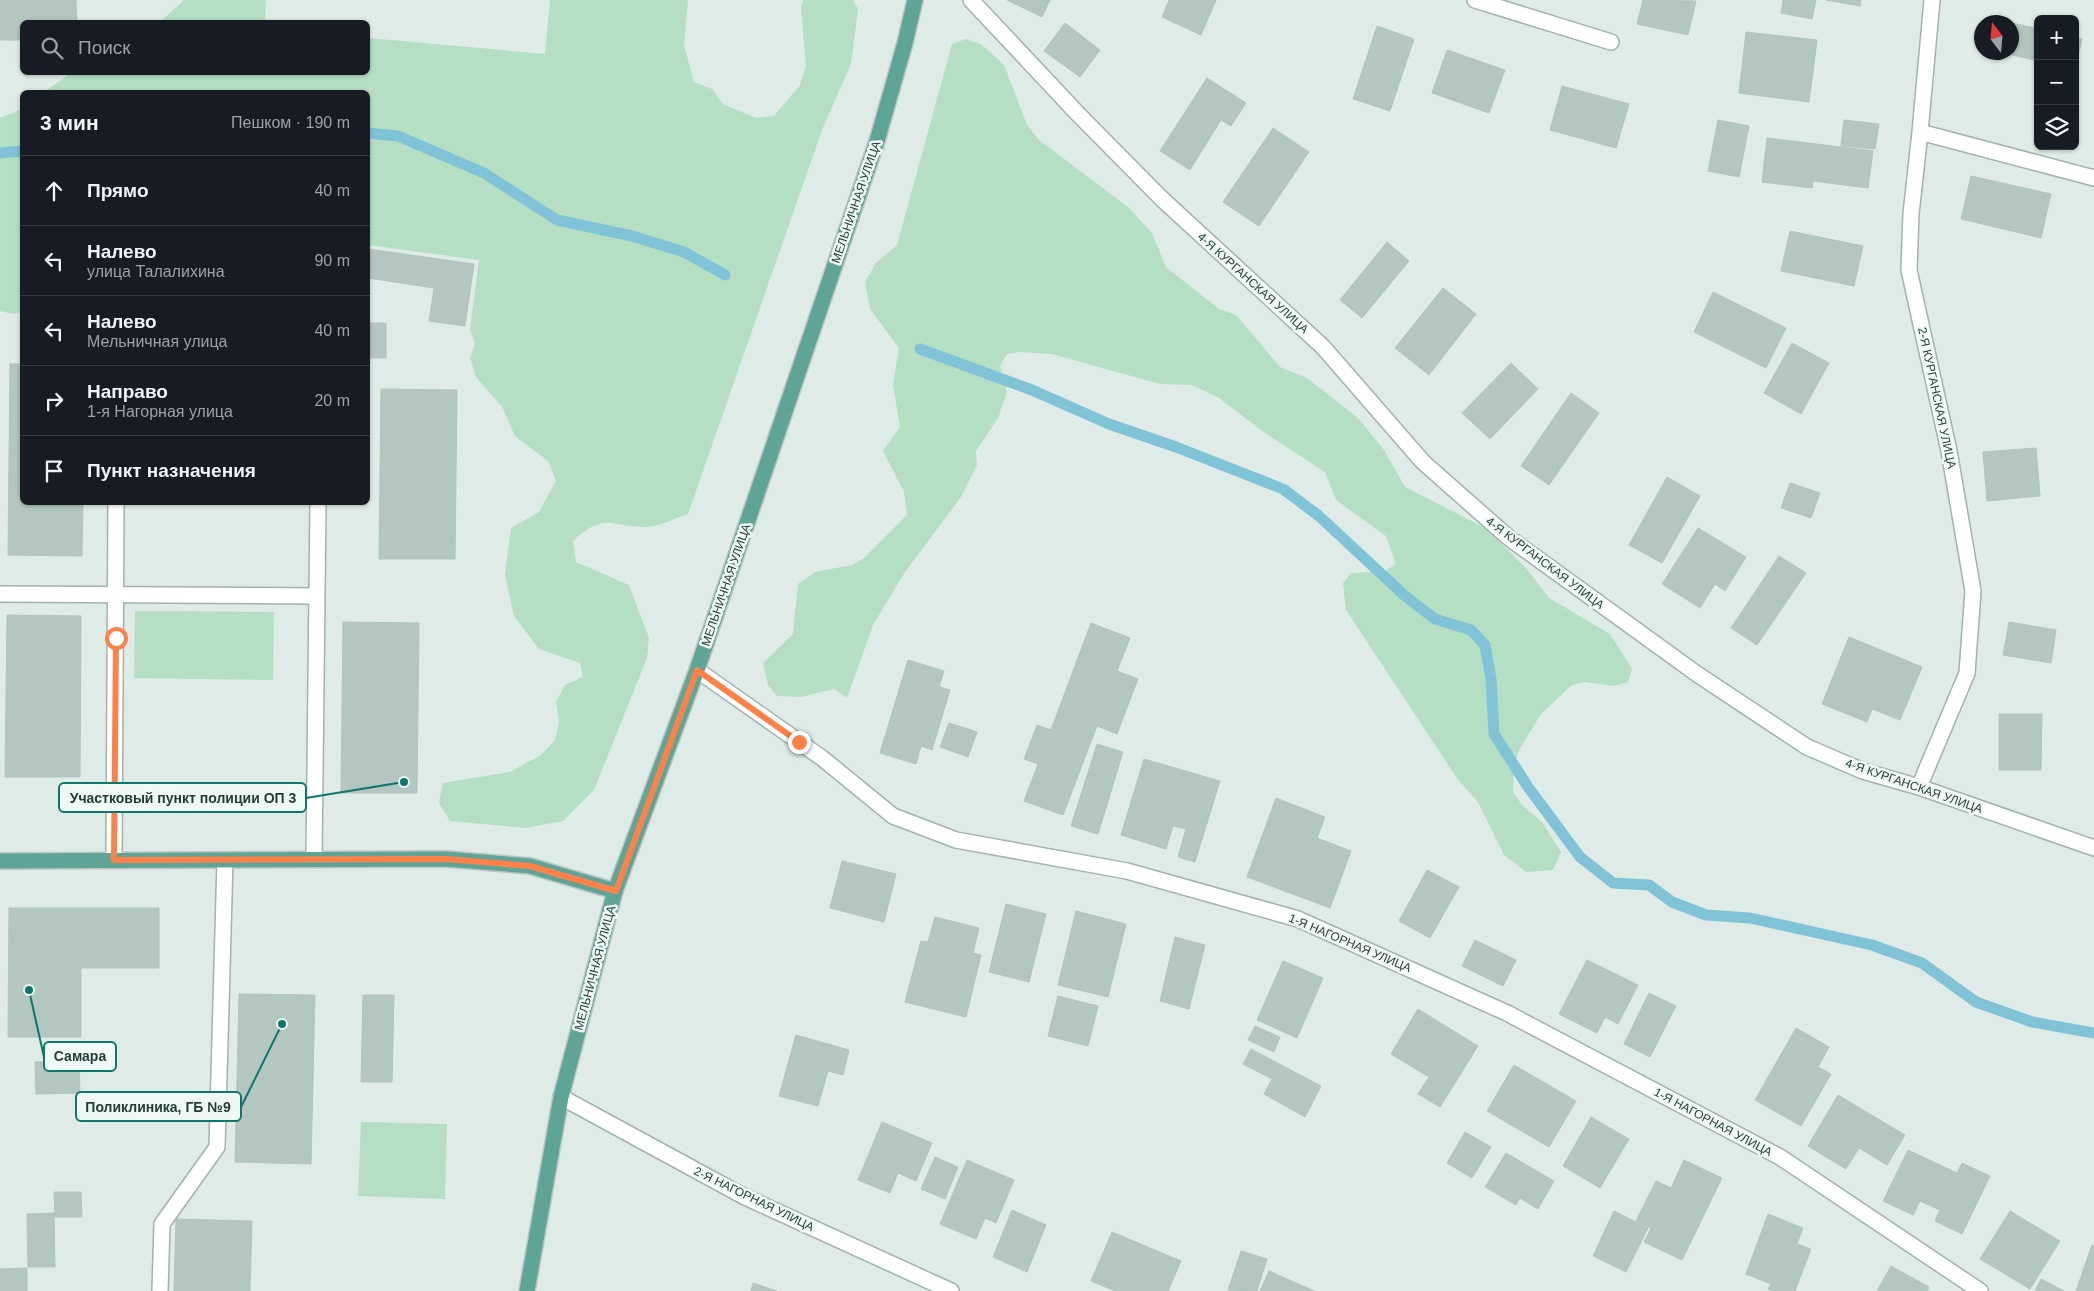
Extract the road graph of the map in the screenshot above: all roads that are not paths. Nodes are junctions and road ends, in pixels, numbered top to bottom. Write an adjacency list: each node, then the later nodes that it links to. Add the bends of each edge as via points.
1 (915, 0): 13 (main road, МЕЛЬНИЧНАЯ УЛИЦА, via 877,141)
2 (971, 0): 14 (street, 4-Я КУРГАНСКАЯ УЛИЦА, via 1162,199 1324,348 1423,462 1509,538 1697,674 1807,747 1863,771)
3 (1475, 0): 5 (street)
4 (1932, 0): 6 (street, 2-Я КУРГАНСКАЯ УЛИЦА)
5 (1610, 42)
6 (1920, 132): 7 (street); 14 (street, 2-Я КУРГАНСКАЯ УЛИЦА, via 1909,270 1949,450 1973,591 1967,673)
7 (2094, 178)
8 (116, 505): 11 (street)
9 (318, 505): 12 (street)
10 (0, 594): 11 (street)
11 (115, 595): 12 (street); 17 (street)
12 (317, 596): 16 (street)
13 (697, 670): 20 (main road, МЕЛЬНИЧНАЯ УЛИЦА); 25 (street, 1-Я НАГОРНАЯ УЛИЦА, via 822,758 892,816 956,840 1126,871 1298,919 1507,1013 1780,1157)
14 (1919, 788): 15 (street, 4-Я КУРГАНСКАЯ УЛИЦА)
15 (2094, 848)
16 (314, 859): 18 (main road); 20 (main road, via 446,859 530,866)
17 (114, 860): 18 (main road); 19 (main road)
18 (225, 860): 22 (street, via 217,1147 162,1224)
19 (0, 861)
20 (616, 891): 21 (main road, МЕЛЬНИЧНАЯ УЛИЦА)
21 (560, 1098): 23 (main road, МЕЛЬНИЧНАЯ УЛИЦА); 24 (street, 2-Я НАГОРНАЯ УЛИЦА, via 745,1197)
22 (160, 1291)
23 (527, 1291)
24 (951, 1291)
25 (1980, 1291)

